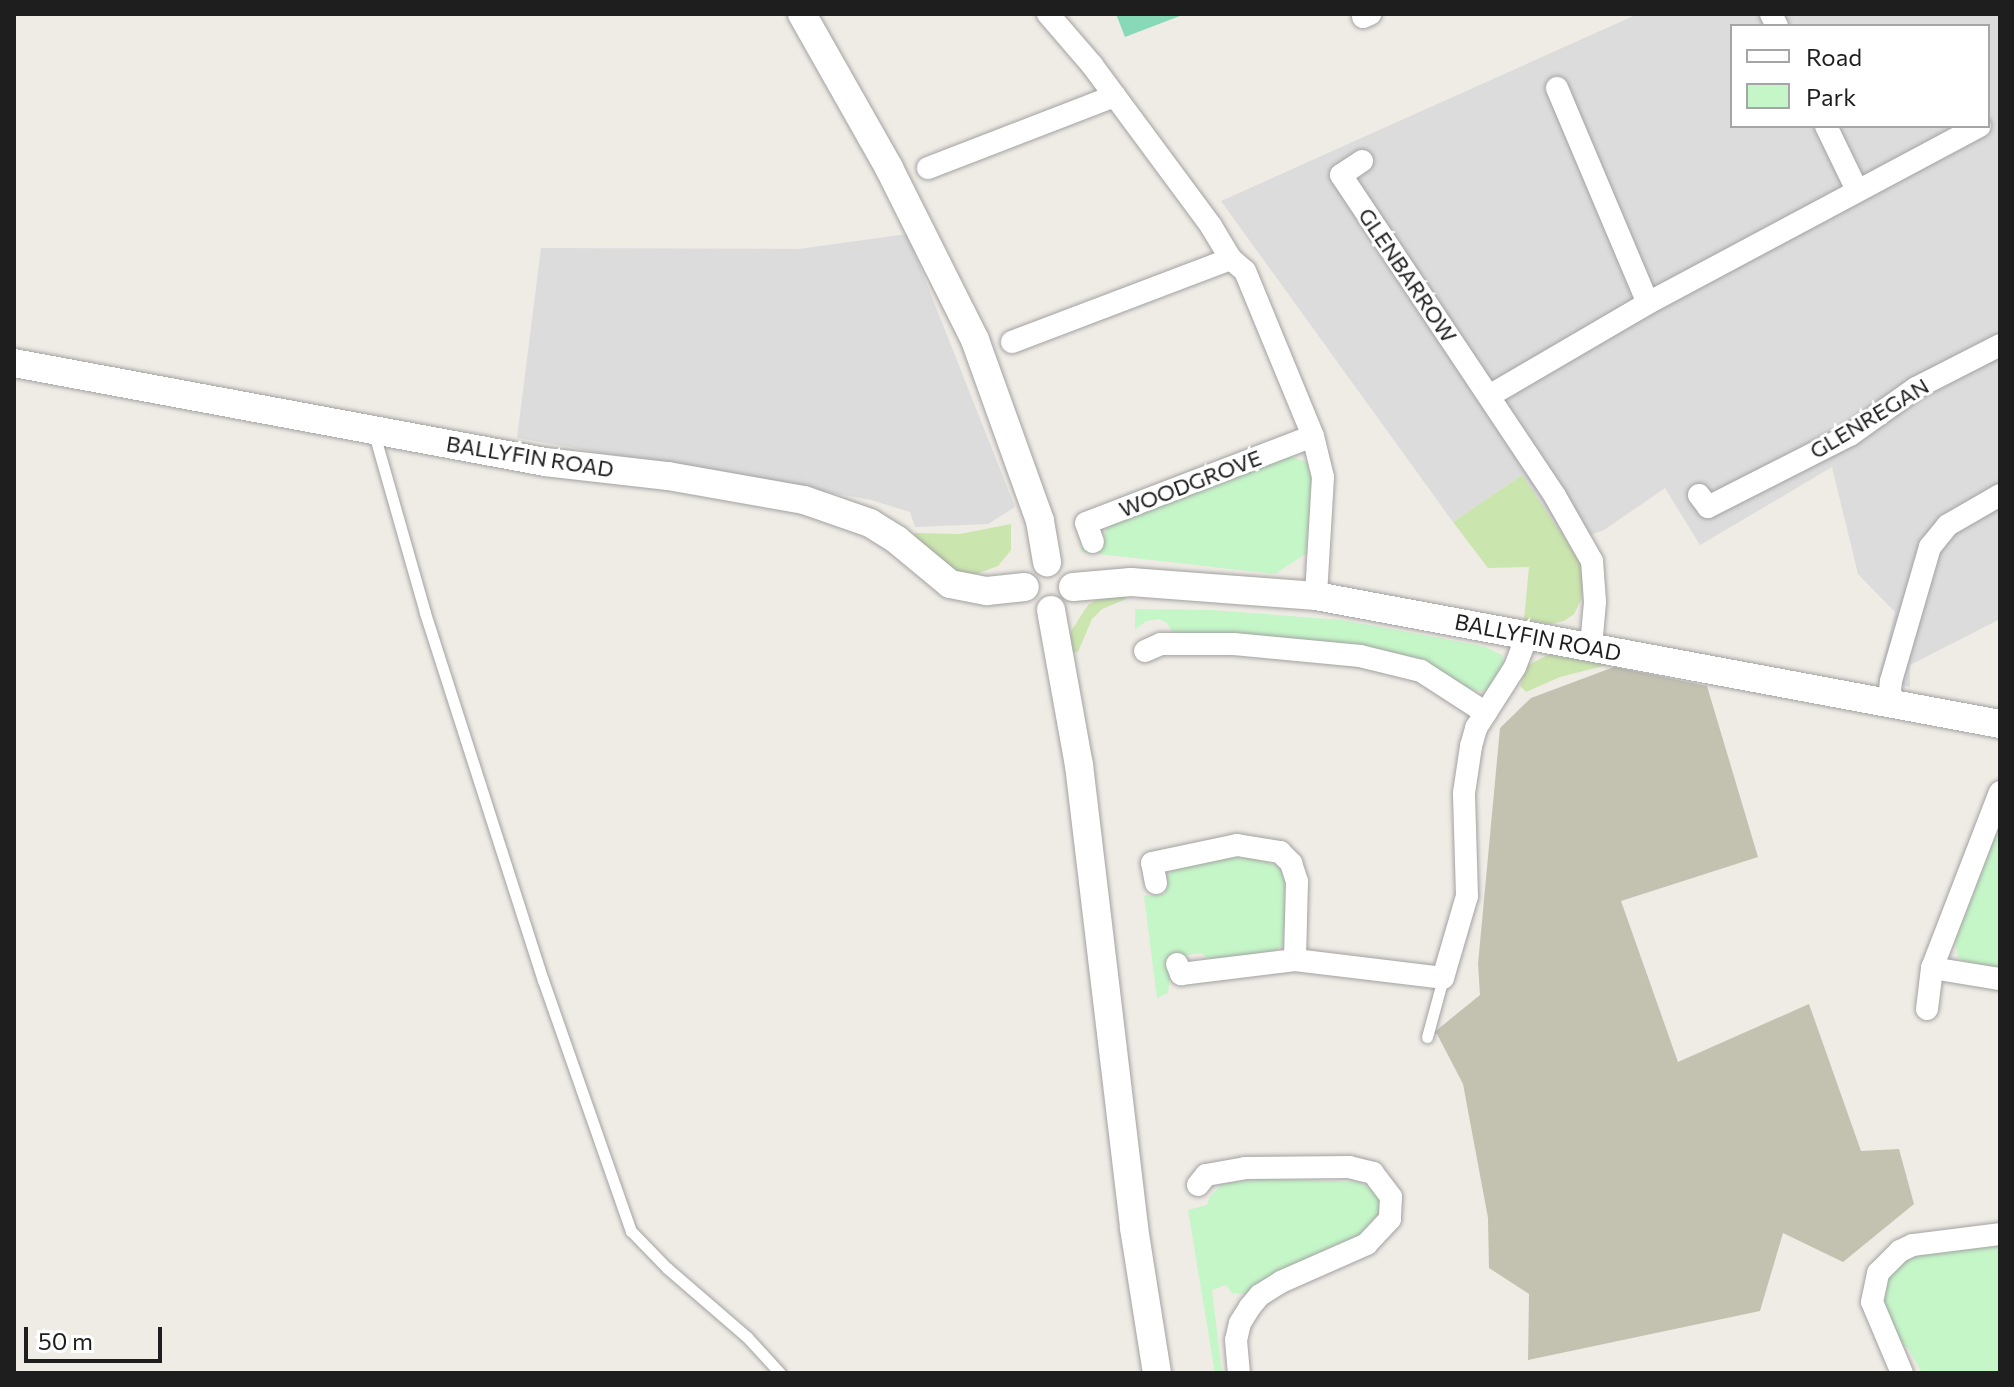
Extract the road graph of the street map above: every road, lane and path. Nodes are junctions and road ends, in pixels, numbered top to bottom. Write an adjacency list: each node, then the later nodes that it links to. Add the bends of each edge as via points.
1 (802, 14): 21 (street, via 889,168 975,340 1040,521)
2 (1048, 14): 4 (street)
3 (1557, 88): 11 (street)
4 (1115, 96): 8 (street); 10 (street)
5 (1827, 128): 9 (street)
6 (1976, 128): 9 (street)
7 (1362, 161): 15 (street, GLENBARROW, via 1341,175)
8 (928, 168)
9 (1857, 190): 11 (street)
10 (1231, 259): 12 (street); 17 (street, via 1245,271)
11 (1648, 303): 15 (street)
12 (1012, 342)
13 (2000, 345): 18 (street, GLENREGAN, via 1916,388 1850,435 1708,507)
14 (14, 363): 16 (street, BALLYFIN ROAD)
15 (1489, 396): 28 (street, GLENBARROW, via 1592,561)
16 (373, 430): 22 (street, BALLYFIN ROAD, via 545,462 668,476 804,500 870,523 950,584 987,591); 43 (lane, via 425,613 543,980 631,1231)
17 (1313, 436): 20 (street, WOODGROVE, via 1086,523); 24 (street, via 1323,477)
18 (1699, 495)
19 (2000, 495): 29 (street, via 1948,525 1930,547)
20 (1093, 542)
21 (1047, 562): 22 (street, via 1034,568); 23 (street, via 1068,572)
22 (1025, 587): 25 (street, via 1033,604)
23 (1073, 587): 24 (street, BALLYFIN ROAD, via 1131,582); 25 (street, via 1069,600)
24 (1316, 596): 26 (street, BALLYFIN ROAD)
25 (1051, 610): 44 (street, via 1079,765 1134,1228)
26 (1527, 636): 28 (street, BALLYFIN ROAD); 30 (street)
27 (1154, 641): 30 (street, via 1270,646 1378,659 1421,671)
28 (1591, 647): 29 (street, BALLYFIN ROAD)
29 (1889, 703): 31 (street, BALLYFIN ROAD)
30 (1486, 713): 37 (street, via 1476,728 1466,769 1467,896)
31 (2000, 724)
32 (2000, 792): 36 (street)
33 (1156, 883): 34 (street, via 1152,863 1237,845 1280,852 1291,863 1297,882)
34 (1295, 960): 35 (street, via 1181,974); 37 (street)
35 (1177, 964)
36 (1932, 968): 38 (street); 39 (street)
37 (1443, 978): 40 (lane)
38 (2000, 979)
39 (1927, 1009)
40 (1427, 1037)
41 (1198, 1185): 45 (street, via 1206,1175 1245,1168 1349,1167 1373,1173 1391,1197 1390,1219 1367,1244 1260,1295 1240,1323)
42 (2000, 1234): 46 (street, via 1913,1245 1878,1273 1872,1302)
43 (780, 1373)
44 (1157, 1373)
45 (1239, 1373)
46 (1902, 1373)

